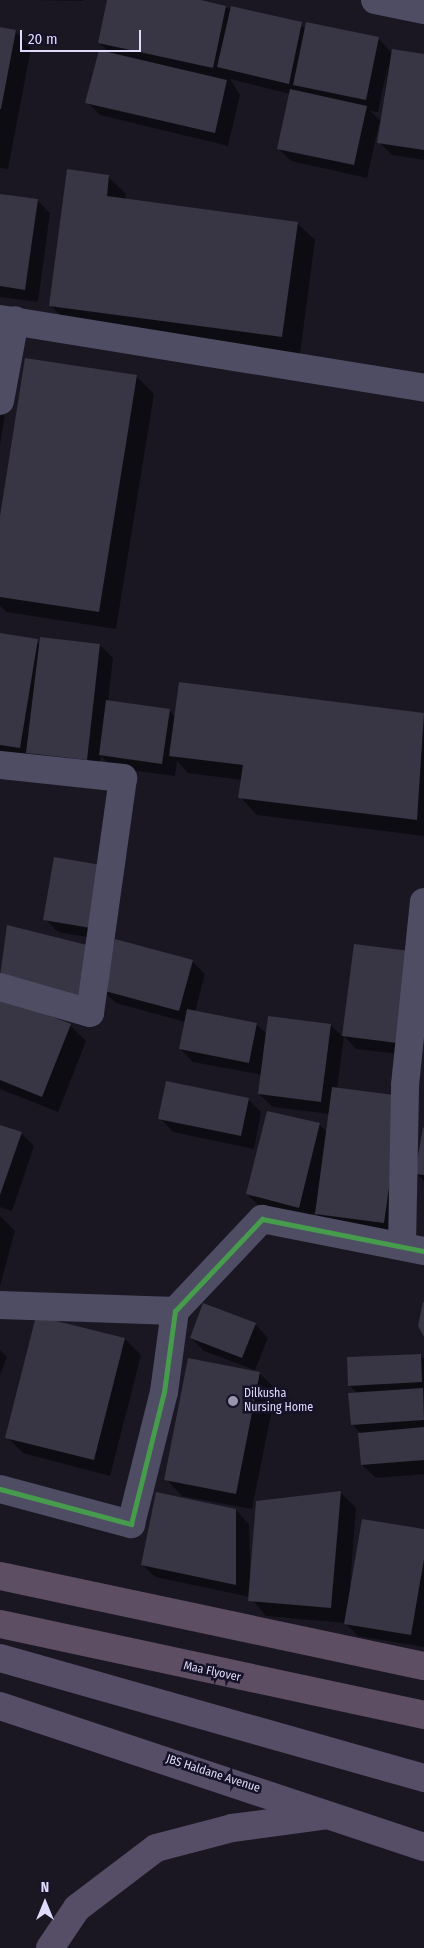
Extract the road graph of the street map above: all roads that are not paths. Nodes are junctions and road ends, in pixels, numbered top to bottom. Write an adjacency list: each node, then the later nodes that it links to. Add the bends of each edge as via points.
1 (375, 0): 2 (street)
2 (424, 10)
3 (7, 320): 4 (street); 5 (street)
4 (424, 388)
5 (0, 401)
6 (0, 765): 9 (street, via 123,778 90,1013)
7 (424, 902): 8 (street)
8 (422, 945): 10 (street, via 405,1085)
9 (0, 987)
10 (413, 1248): 12 (street, via 262,1219)
11 (0, 1305): 12 (street)
12 (175, 1311): 13 (street, via 164,1392 131,1524)
13 (0, 1488)
14 (0, 1576): 17 (highway)
15 (0, 1624): 19 (highway, Maa Flyover)
16 (0, 1658): 20 (main road)
17 (424, 1666)
18 (0, 1706): 21 (main road, JBS Haldane Avenue)
19 (424, 1715)
20 (424, 1778)
21 (333, 1816): 22 (main road, JBS Haldane Avenue); 23 (main road, via 232,1828 156,1848 77,1908)
22 (424, 1847)
23 (50, 1948)

